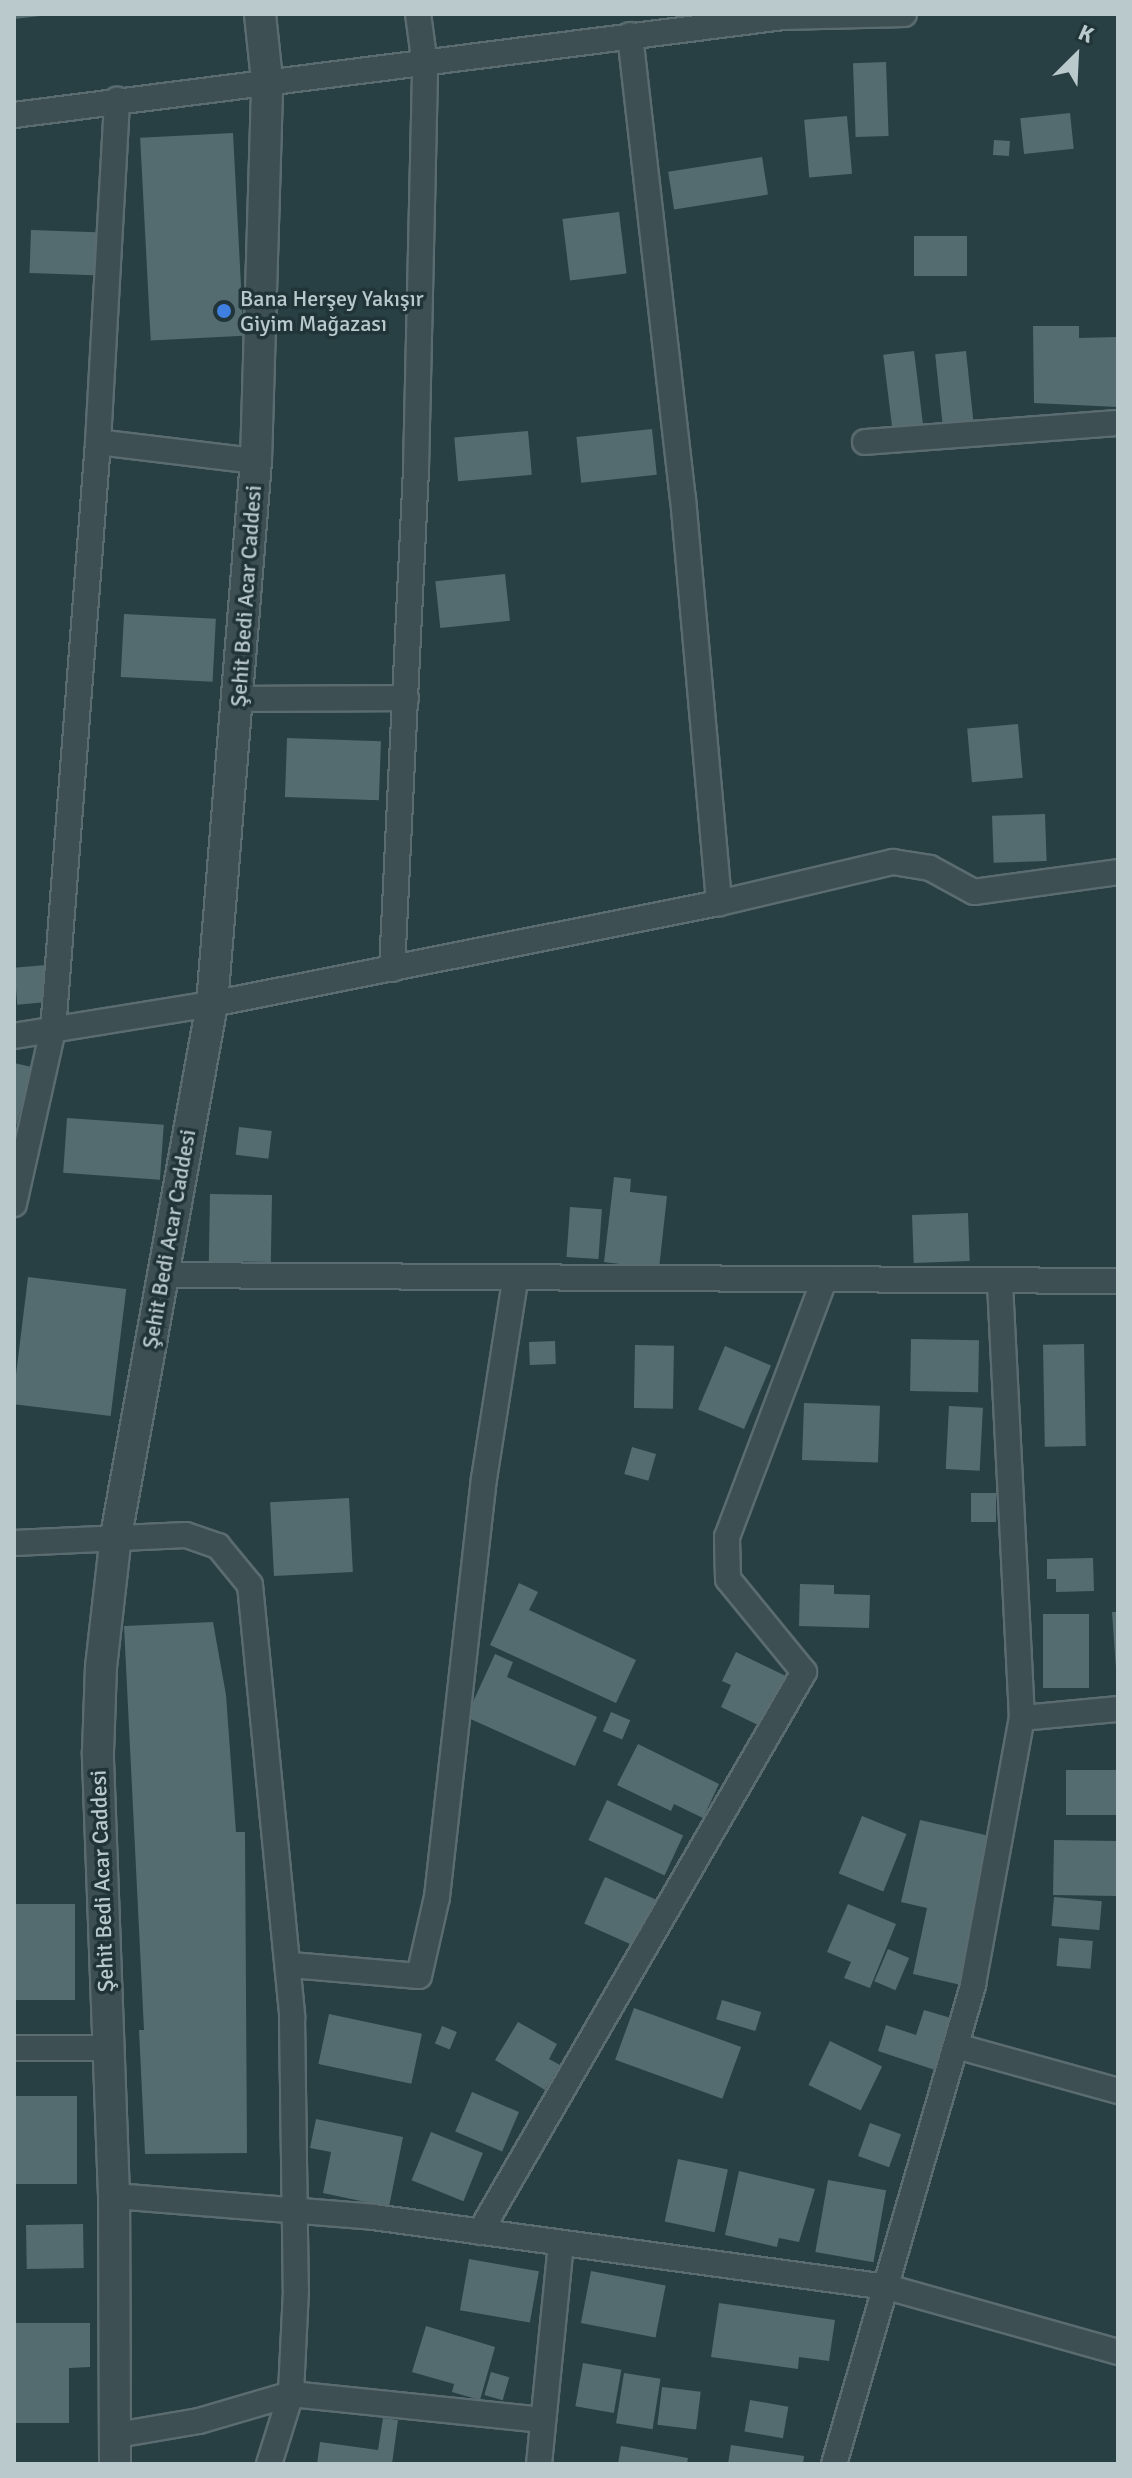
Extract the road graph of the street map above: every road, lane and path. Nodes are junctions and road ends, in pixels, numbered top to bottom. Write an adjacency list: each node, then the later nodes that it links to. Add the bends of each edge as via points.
1 (260, 14): 6 (street, Şehit Bedi Acar Caddesi)
2 (418, 14): 5 (street)
3 (904, 14): 4 (street, via 783,17)
4 (630, 35): 5 (street); 16 (street, via 683,498)
5 (425, 65): 6 (street); 13 (street)
6 (267, 80): 7 (street); 12 (street, Şehit Bedi Acar Caddesi)
7 (117, 100): 8 (street); 10 (street)
8 (14, 115)
9 (1118, 423): 11 (street)
10 (98, 442): 12 (street); 19 (street)
11 (865, 442)
12 (256, 461): 14 (street, Şehit Bedi Acar Caddesi)
13 (406, 698): 14 (street); 17 (street)
14 (240, 699): 18 (street, Şehit Bedi Acar Caddesi)
15 (1118, 872): 16 (street, via 974,892 930,868 893,862)
16 (719, 903): 17 (street)
17 (392, 969): 18 (street)
18 (212, 1004): 19 (street); 22 (street, Şehit Bedi Acar Caddesi)
19 (53, 1030): 20 (street); 21 (street)
20 (14, 1036)
21 (14, 1204)
22 (161, 1275): 24 (street); 27 (street, Şehit Bedi Acar Caddesi)
23 (824, 1280): 24 (street); 26 (street); 38 (street, via 727,1537 728,1579 804,1672)
24 (515, 1281): 31 (street, via 484,1479 437,1897 419,1976)
25 (1118, 1281): 26 (street)
26 (1000, 1283): 30 (street)
27 (116, 1536): 28 (street); 31 (street, via 203,1539 231,1557 250,1585); 34 (street, Şehit Bedi Acar Caddesi, via 101,1667 98,1752)
28 (14, 1543)
29 (1118, 1709): 30 (street)
30 (1022, 1718): 32 (street, via 1008,1813)
31 (291, 1965): 37 (street)
32 (956, 2046): 35 (street); 40 (street)
33 (14, 2048): 34 (street)
34 (107, 2048): 36 (street, Şehit Bedi Acar Caddesi)
35 (1118, 2091)
36 (114, 2196): 37 (street); 44 (street, Şehit Bedi Acar Caddesi)
37 (295, 2210): 38 (street); 42 (street)
38 (480, 2232): 39 (street)
39 (561, 2243): 40 (street); 43 (street)
40 (887, 2287): 41 (street); 47 (street)
41 (1118, 2352)
42 (291, 2394): 43 (street); 44 (street); 45 (street)
43 (543, 2420): 46 (street)
44 (116, 2450)
45 (269, 2464)
46 (539, 2464)
47 (834, 2464)

